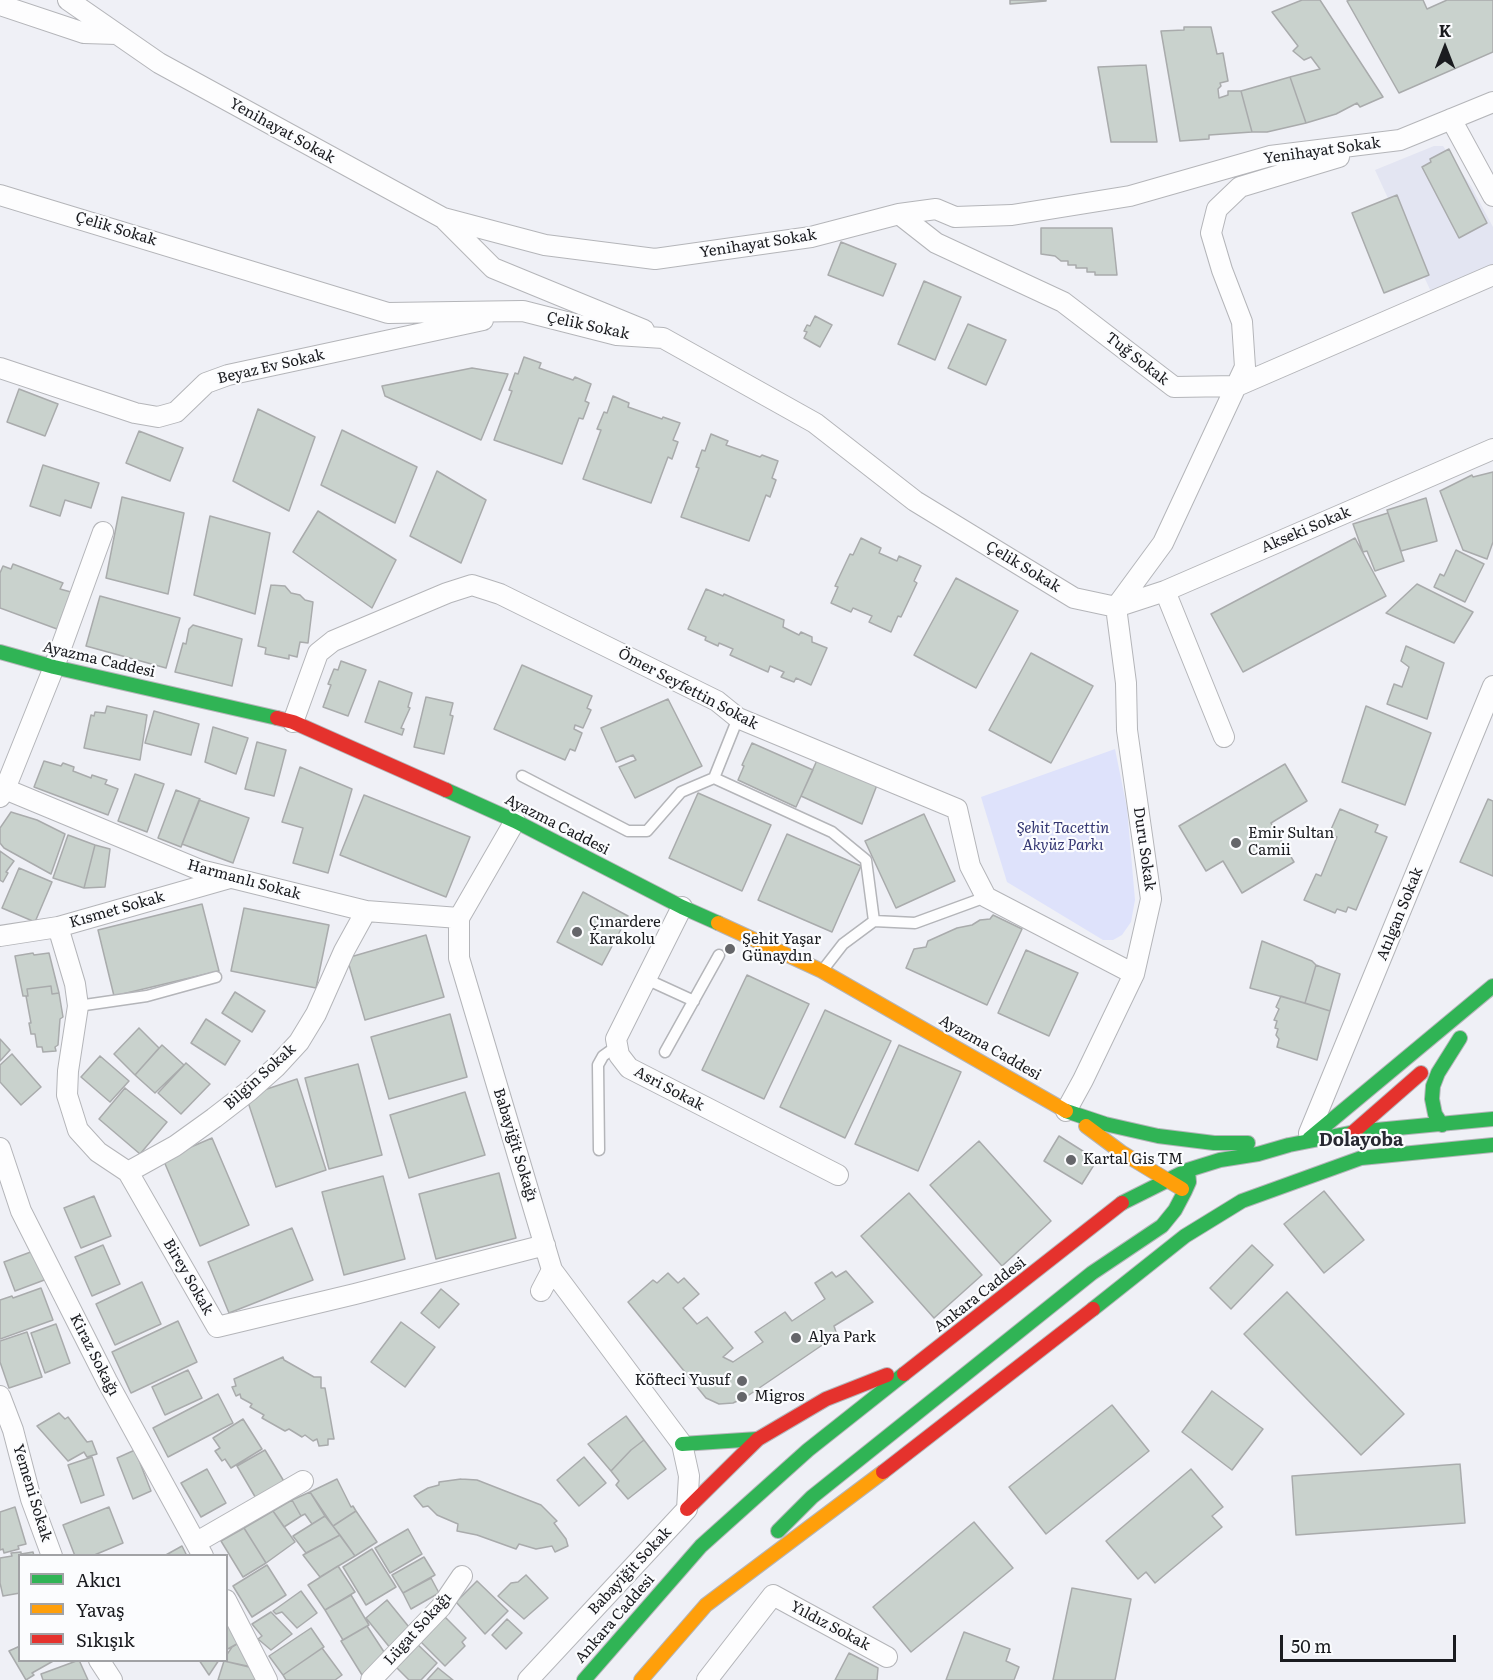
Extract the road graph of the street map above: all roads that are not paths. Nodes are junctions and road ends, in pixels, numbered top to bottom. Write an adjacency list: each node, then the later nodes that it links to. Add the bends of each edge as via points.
1 (68, 0): 3 (street, Yenihayat Sokak)
2 (0, 5): 3 (street, via 84,33)
3 (117, 34): 10 (street, Yenihayat Sokak, via 159,63)
4 (1493, 102): 5 (street, Yenihayat Sokak)
5 (1451, 119): 6 (street, Yenihayat Sokak); 8 (street)
6 (1400, 140): 9 (street, Yenihayat Sokak, via 1270,156 1130,196 1012,215 955,217 936,209); 15 (street, via 1240,187 1217,208 1210,233 1242,322 1245,367)
7 (0, 195): 12 (street, Çelik Sokak, via 388,313)
8 (1493, 196)
9 (899, 214): 10 (street, Yenihayat Sokak, via 811,237 655,260 545,245); 15 (street, Tuğ Sokak, via 936,243 1063,302 1174,387)
10 (443, 218): 13 (street, via 493,268)
11 (1493, 275): 15 (street, Tuğ Sokak)
12 (523, 311): 13 (street, Çelik Sokak, via 617,334); 14 (street, Beyaz Ev Sokak, via 228,375 206,383 176,412 158,417 135,414)
13 (663, 338): 19 (street, Çelik Sokak, via 815,423 915,501 1074,598)
14 (0, 368)
15 (1236, 386): 19 (street, via 1163,543)
16 (1493, 449): 18 (street, Akseki Sokak)
17 (103, 532): 21 (street)
18 (1165, 591): 19 (street, Akseki Sokak); 25 (street)
19 (1116, 607): 40 (street, Duru Sokak, via 1126,683 1127,730 1151,899)
20 (0, 652): 21 (main road, Ayazma Caddesi)
21 (54, 668): 24 (main road, Ayazma Caddesi); 28 (street)
22 (1493, 686): 56 (street, Atılgan Sokak)
23 (738, 718): 24 (street, Ömer Seyfettin Sokak, via 717,701 500,594 472,585 333,641 318,653); 27 (lane); 31 (street, Ömer Seyfettin Sokak, via 957,809 970,866)
24 (293, 722): 29 (main road, Ayazma Caddesi)
25 (1224, 737)
26 (522, 776): 27 (lane, via 628,831 646,831 681,792)
27 (714, 778): 35 (lane, via 832,832 866,860)
28 (2, 792): 30 (street, Harmanlı Sokak, via 200,870)
29 (515, 821): 32 (main road, Ayazma Caddesi); 34 (street, Babayiğit Sokağı)
30 (232, 878): 33 (street, Harmanlı Sokak); 36 (street, Kısmet Sokak)
31 (986, 897): 35 (lane, via 915,922); 40 (street)
32 (682, 907): 39 (main road, Ayazma Caddesi); 42 (street)
33 (366, 911): 34 (street, Harmanlı Sokak); 62 (street, Bilgin Sokak, via 316,1014 284,1059 214,1118)
34 (459, 918): 73 (street, Babayiğit Sokağı, via 459,958)
35 (874, 921): 39 (lane, via 843,944)
36 (57, 927): 37 (street, Kısmet Sokak); 46 (street, Birey Sokak)
37 (0, 936)
38 (719, 955): 45 (lane)
39 (822, 971): 50 (main road, Ayazma Caddesi)
40 (1134, 974): 50 (street, Duru Sokak)
41 (216, 977): 46 (lane, via 147,996)
42 (646, 979): 45 (lane); 48 (street, via 616,1039)
43 (1493, 986): 56 (main road)
44 (1493, 996): 47 (main road)
45 (694, 1001): 49 (lane)
46 (78, 1006): 62 (street, Birey Sokak, via 67,1095 78,1130 98,1152)
47 (1467, 1029): 52 (main road, via 1433,1086 1435,1114); 53 (main road)
48 (618, 1049): 58 (lane, via 603,1056 598,1065); 63 (street, Asri Sokak, via 629,1068)
49 (665, 1052)
50 (1066, 1111): 54 (main road); 56 (main road, via 1128,1130 1185,1140); 60 (main road); 64 (main road, via 1121,1152)
51 (1493, 1119): 52 (main road, Ankara Caddesi)
52 (1442, 1125): 53 (main road, Ankara Caddesi)
53 (1355, 1132): 56 (main road, Ankara Caddesi)
54 (1135, 1144)
55 (1493, 1145): 69 (main road, via 1361,1158)
56 (1313, 1147): 61 (main road, Ankara Caddesi)
57 (0, 1148): 82 (street, Kiraz Sokağı, via 21,1211 107,1382)
58 (599, 1150)
59 (1172, 1162): 61 (main road)
60 (1118, 1165)
61 (1188, 1170): 64 (main road, Ankara Caddesi); 67 (main road)
62 (128, 1172): 73 (street, Birey Sokak, via 217,1327)
63 (838, 1175)
64 (1167, 1179): 67 (main road); 70 (main road, Ankara Caddesi)
65 (1260, 1180): 69 (main road, via 1224,1196)
66 (1125, 1182): 70 (main road)
67 (1185, 1191): 68 (main road); 72 (main road)
68 (1201, 1196)
69 (1242, 1201): 86 (main road, via 1185,1236 936,1432)
70 (1119, 1205): 76 (main road, Ankara Caddesi)
71 (1191, 1212): 72 (main road)
72 (1162, 1226): 86 (main road, via 1092,1273 812,1497)
73 (545, 1245): 74 (street, Babayiğit Sokağı)
74 (552, 1270): 75 (street); 79 (street, Babayiğit Sokağı)
75 (541, 1291)
76 (924, 1360): 78 (main road, via 826,1399); 93 (main road, Ankara Caddesi, via 808,1450 701,1546)
77 (0, 1396): 83 (street, Yemeni Sokak)
78 (758, 1439): 79 (main road); 81 (main road)
79 (682, 1444): 81 (street, via 689,1476)
80 (303, 1481): 82 (street)
81 (687, 1509): 92 (street, Babayiğit Sokak)
82 (200, 1549)
83 (51, 1554)
84 (462, 1576): 91 (street, Lügat Sokağı, via 441,1607)
85 (228, 1604): 90 (street)
86 (706, 1605): 94 (main road)
87 (887, 1657): 95 (street, Yıldız Sokak, via 773,1595)
88 (100, 1662): 89 (street)
89 (112, 1680)
90 (267, 1680)
91 (371, 1680)
92 (528, 1680)
93 (584, 1680)
94 (641, 1680)
95 (706, 1680)

